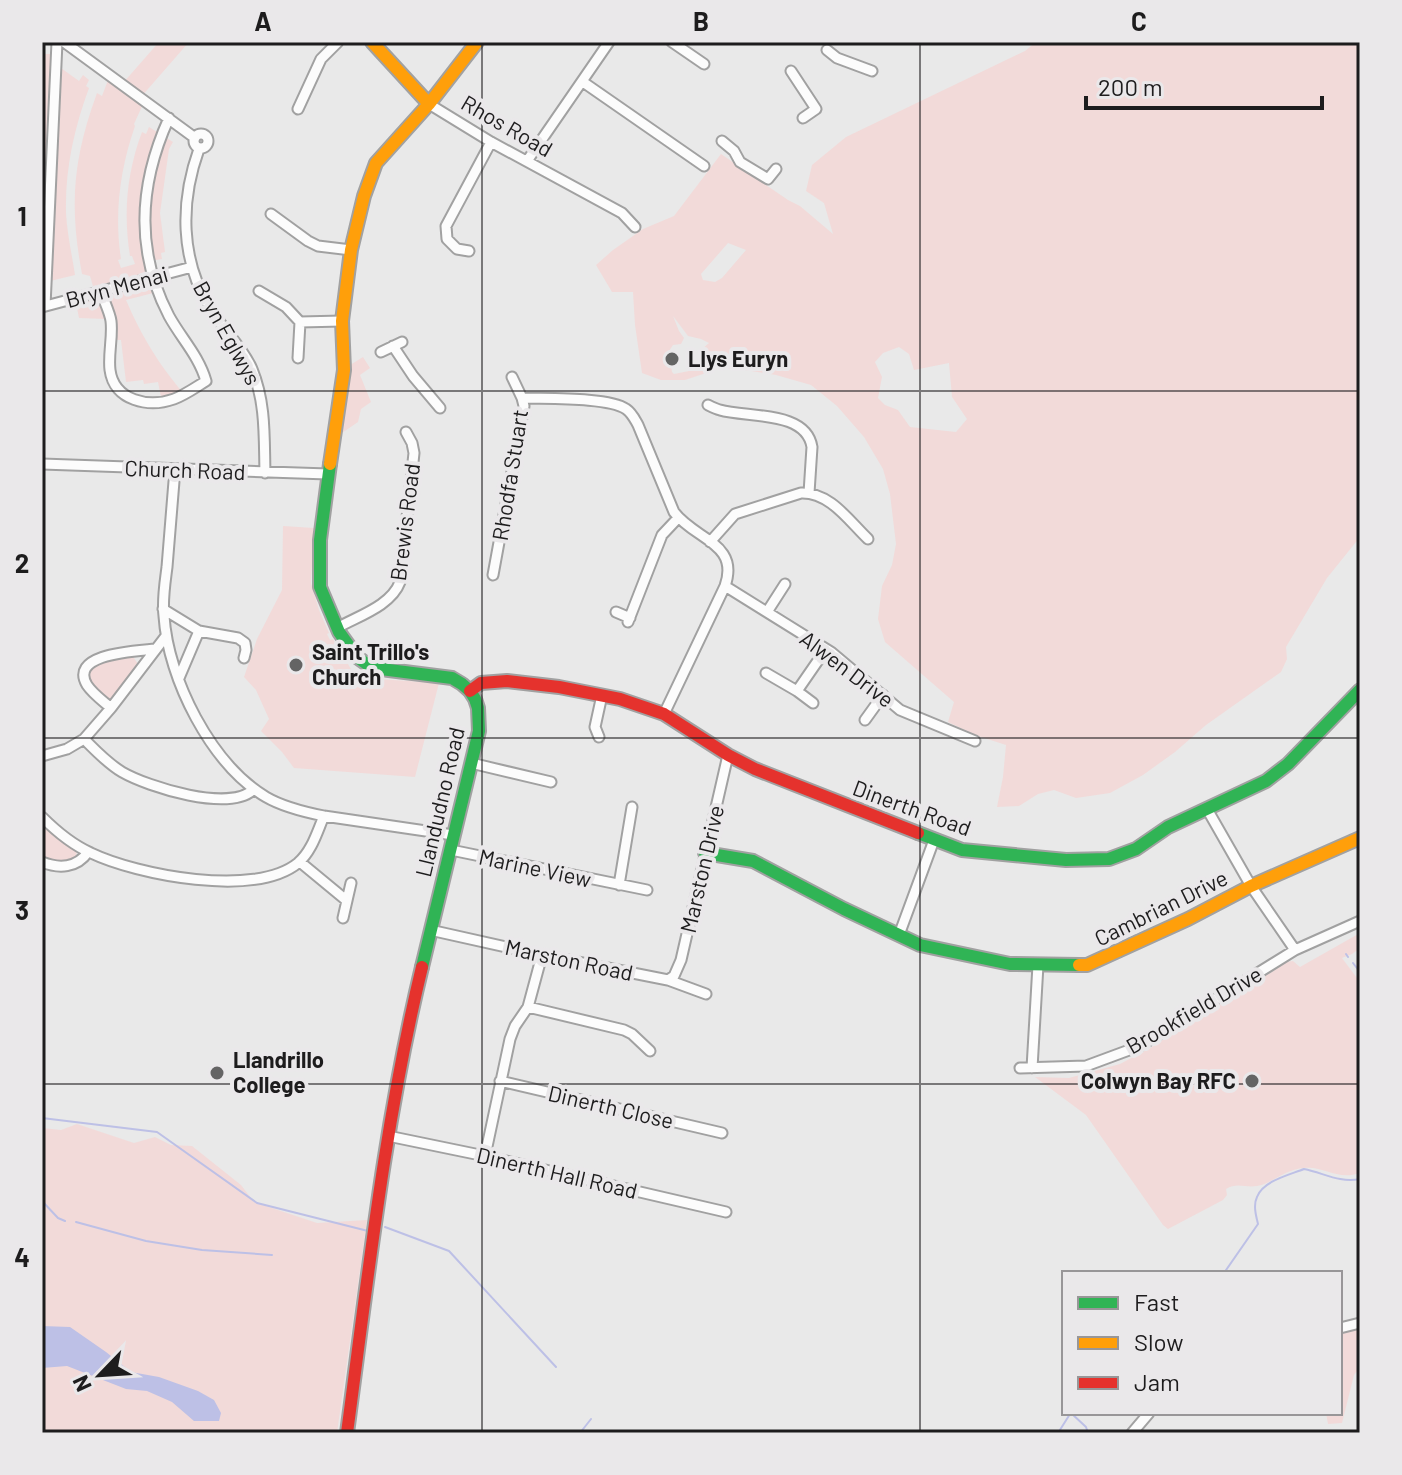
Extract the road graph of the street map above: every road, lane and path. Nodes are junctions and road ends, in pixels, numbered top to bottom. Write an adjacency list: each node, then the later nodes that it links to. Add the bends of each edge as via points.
1 (57, 42): 30 (street)
2 (338, 42): 14 (street, via 317,66)
3 (372, 42): 13 (street, Rhos Road)
4 (477, 42): 13 (street)
5 (609, 42): 12 (street)
6 (672, 42): 9 (street)
7 (71, 44): 15 (street)
8 (828, 47): 11 (street, via 837,58)
9 (704, 64)
10 (791, 71): 16 (street, via 816,109)
11 (872, 71)
12 (583, 82): 19 (street); 20 (street)
13 (429, 104): 18 (street, Rhos Road); 24 (street, via 376,163)
14 (298, 109)
15 (169, 118): 26 (street, Bryn Eglwys, via 195,138 202,134 208,139 199,149 186,199 185,234); 27 (street, via 152,159 145,209)
16 (803, 118)
17 (722, 141): 21 (street, via 740,162 768,179)
18 (491, 142): 19 (street, Rhos Road); 25 (street, via 446,226 447,239)
19 (527, 161): 23 (street, Rhos Road, via 622,213)
20 (704, 166)
21 (776, 169)
22 (271, 214): 24 (street, via 318,246)
23 (635, 227)
24 (351, 250): 31 (street)
25 (469, 251)
26 (192, 267): 27 (street, Bryn Menai); 42 (street, Bryn Eglwys, via 211,310 251,366 259,388)
27 (154, 278): 29 (street, Bryn Menai); 29 (street, via 206,381 174,399 139,402 114,384 111,320)
28 (259, 291): 32 (street)
29 (101, 292): 30 (street, Bryn Menai)
30 (44, 306)
31 (342, 321): 32 (street); 43 (street, via 344,370)
32 (300, 322): 34 (street)
33 (381, 352): 38 (street, via 398,344 413,376)
34 (298, 358)
35 (512, 377): 36 (street, Rhodfa Stuart)
36 (522, 398): 45 (street, via 625,407); 48 (street, Rhodfa Stuart)
37 (708, 405): 44 (street, via 719,413 785,420 800,427 812,447)
38 (440, 408)
39 (406, 432): 54 (street, Brewis Road, via 414,453 400,582 387,600)
40 (42, 464): 41 (street, Church Road)
41 (175, 469): 42 (street, Church Road); 51 (street)
42 (265, 473): 43 (street, Church Road)
43 (328, 474): 54 (street, via 320,587)
44 (809, 493): 46 (street, via 826,499); 47 (street, via 735,514)
45 (678, 518): 47 (street); 52 (street, via 662,535 629,620)
46 (868, 539)
47 (710, 542): 50 (street, via 727,560)
48 (493, 575)
49 (785, 584): 53 (street)
50 (725, 586): 53 (street, Alwen Drive); 69 (street)
51 (163, 609): 55 (street); 56 (street)
52 (616, 612)
53 (767, 612): 58 (street, Alwen Drive)
54 (337, 628): 63 (street, via 368,665 452,678)
55 (199, 631): 59 (street, via 238,638 245,643); 61 (street)
56 (166, 636): 57 (street); 61 (street)
57 (155, 649): 68 (street); 68 (street, via 90,663 85,680)
58 (826, 649): 64 (street); 66 (street, Alwen Drive)
59 (244, 658)
60 (766, 673): 64 (street)
61 (179, 678): 78 (street, via 213,745)
62 (1360, 690): 80 (street, Dinerth Road, via 1288,764 1266,781)
63 (470, 691): 65 (street, Dinerth Road, via 481,683 507,681); 76 (street, Llandudno Road, via 479,718)
64 (797, 691): 67 (street)
65 (602, 695): 69 (street, Dinerth Road); 72 (street, via 595,727)
66 (883, 695): 70 (street); 73 (street, Alwen Drive, via 900,710)
67 (813, 703)
68 (111, 708): 71 (street)
69 (664, 714): 74 (street, Dinerth Road)
70 (865, 720)
71 (84, 739): 75 (street); 78 (street, via 114,767 156,787 217,798 241,797)
72 (600, 739)
73 (975, 741)
74 (728, 755): 85 (street, Dinerth Road); 88 (street, Marston Drive)
75 (42, 756)
76 (471, 763): 77 (street); 83 (street, Llandudno Road)
77 (551, 782)
78 (254, 789): 81 (street, via 280,804)
79 (632, 807): 92 (street, Marine View)
80 (1207, 809): 85 (street, Dinerth Road, via 1109,859 983,853); 93 (street)
81 (324, 816): 83 (street); 90 (street)
82 (42, 817): 87 (street)
83 (453, 835): 86 (street, Llandudno Road)
84 (1360, 838): 93 (street, Cambrian Drive)
85 (934, 840): 99 (street)
86 (451, 850): 92 (street, Marine View); 98 (street, Llandudno Road)
87 (88, 852): 89 (street, via 69,866); 90 (street, via 152,872 224,882 272,876)
88 (705, 853): 99 (street, Cambrian Drive, via 753,861); 103 (street, Marston Drive, via 681,960)
89 (42, 862)
90 (300, 862): 95 (street)
91 (351, 883): 95 (street)
92 (619, 885): 94 (street, Marine View)
93 (1251, 886): 100 (street); 102 (street, Cambrian Drive, via 1087,965)
94 (647, 890)
95 (346, 900): 96 (street)
96 (343, 918)
97 (1360, 921): 100 (street, Brookfield Drive)
98 (430, 930): 101 (street, Marston Road); 111 (street, Llandudno Road)
99 (899, 935): 102 (street, Cambrian Drive, via 935,949)
100 (1295, 950): 108 (street, Brookfield Drive, via 1140,1046 1086,1066)
101 (542, 955): 103 (street, Marston Road); 105 (street)
102 (1038, 965): 108 (street)
103 (668, 980): 104 (street, Marston Road)
104 (706, 994)
105 (528, 1007): 106 (street, via 624,1030); 109 (street, via 510,1039)
106 (650, 1051)
107 (1020, 1068): 108 (street, Brookfield Drive)
108 (1032, 1068)
109 (500, 1081): 110 (street, Dinerth Close); 112 (street)
110 (722, 1133)
111 (388, 1136): 112 (street, Dinerth Hall Road); 115 (street, Llandudno Road)
112 (485, 1156): 113 (street, Dinerth Hall Road)
113 (726, 1212)
114 (1147, 1415): 116 (street)
115 (347, 1433)
116 (1132, 1433)

